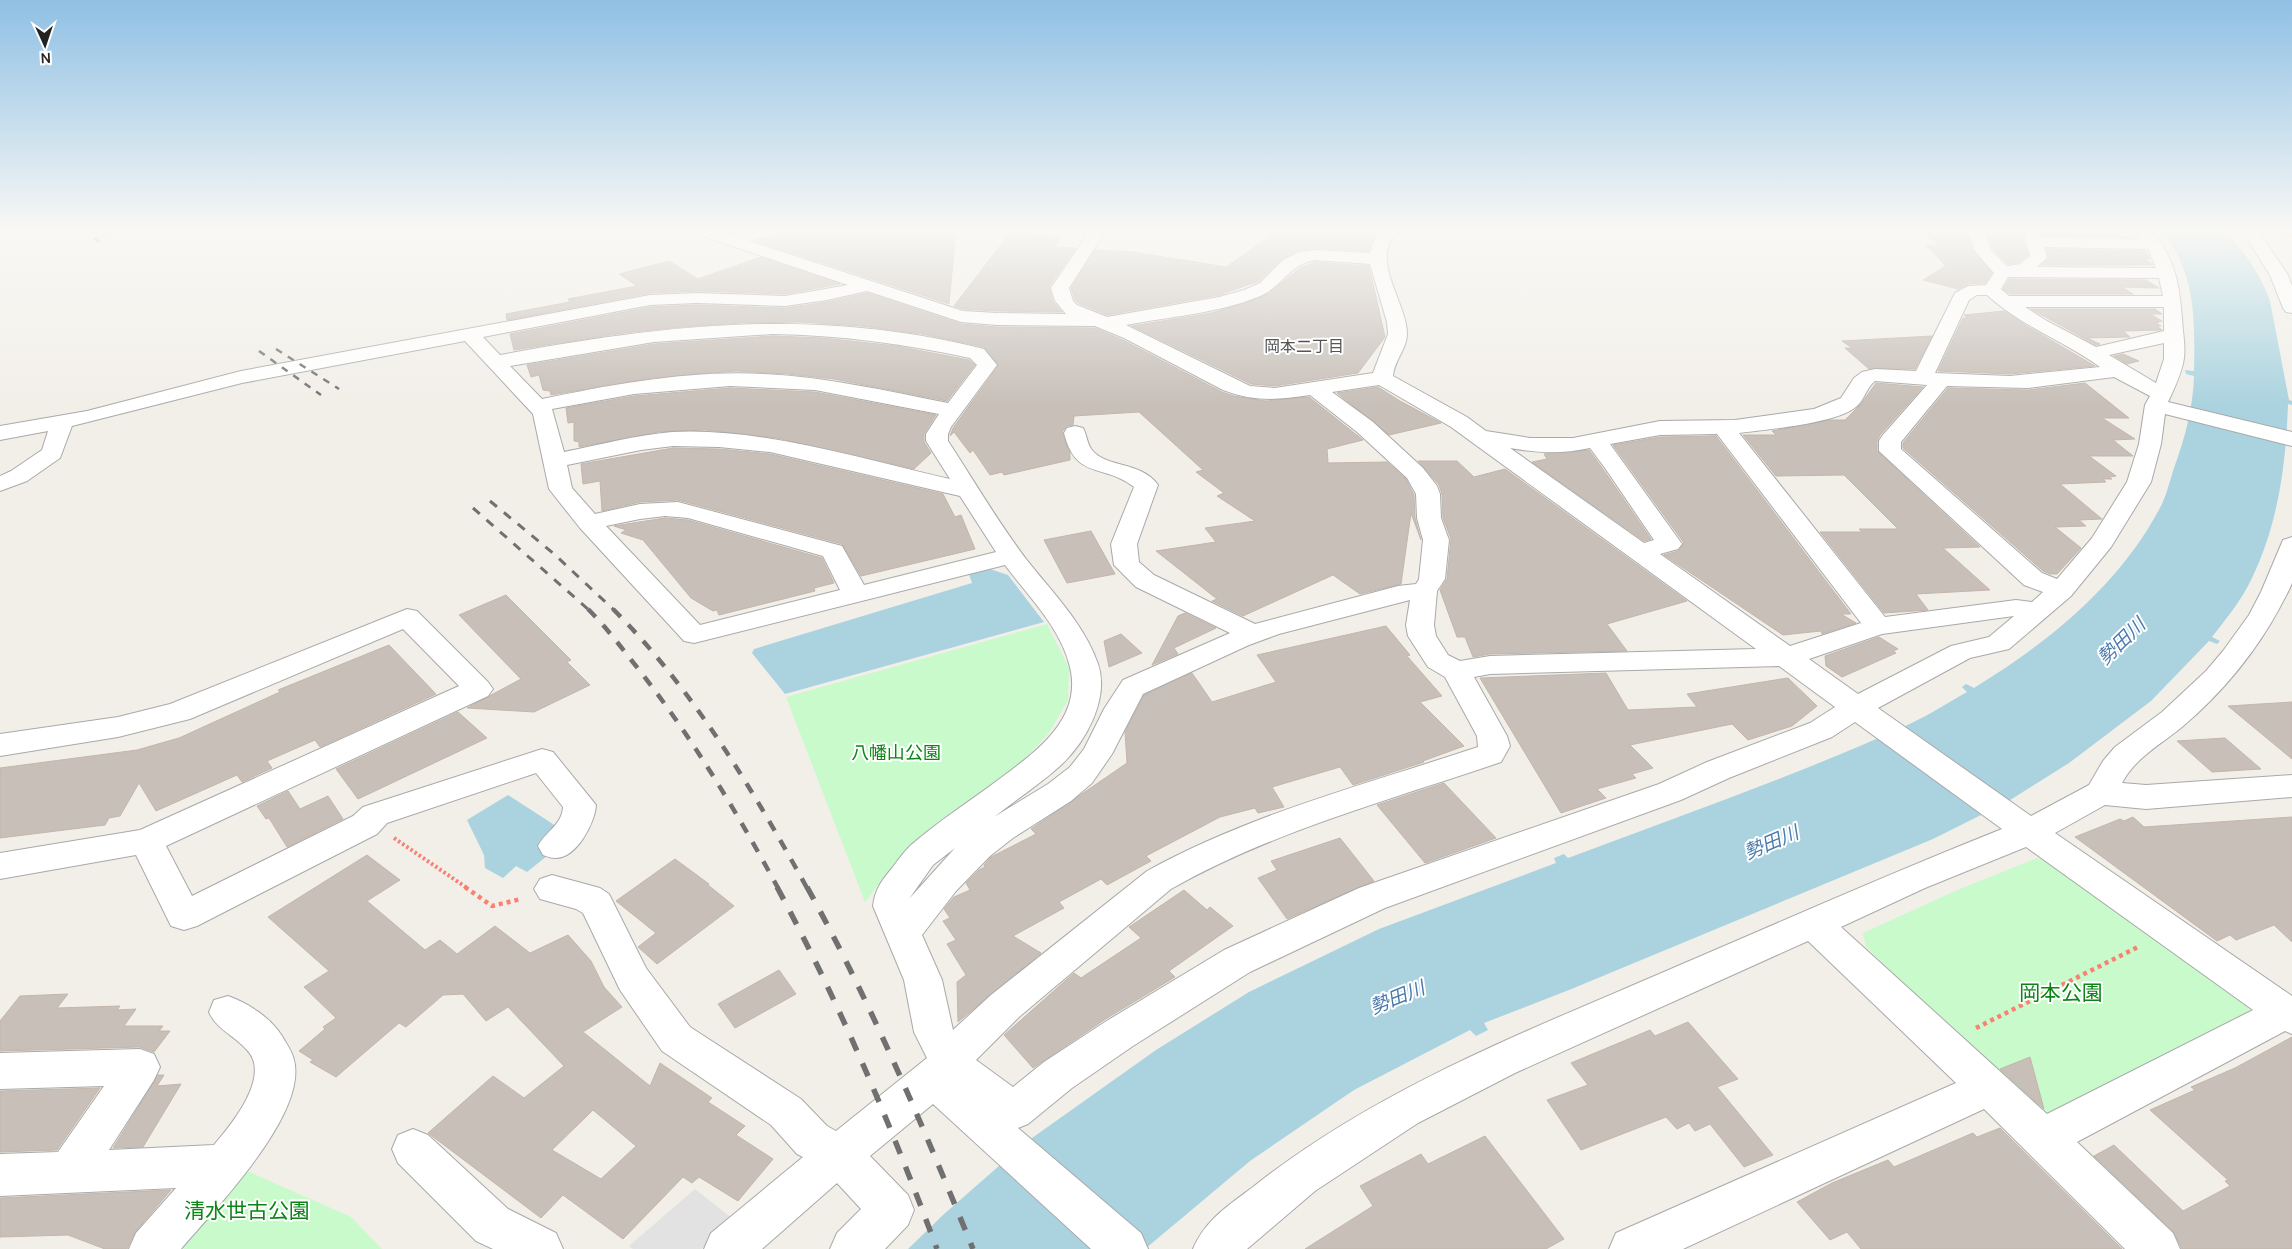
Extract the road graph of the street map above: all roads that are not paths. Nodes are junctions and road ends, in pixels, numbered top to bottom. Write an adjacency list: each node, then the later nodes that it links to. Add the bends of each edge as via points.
1 (855, 288): 13 (street, via 785,302 697,298 650,300)
2 (872, 288): 12 (street, via 961,316)
3 (1060, 288): 12 (street, via 1068,309)
4 (1263, 288): 12 (street, via 1220,302)
5 (1385, 288): 18 (street, via 1398,334 1382,371)
6 (1999, 288): 9 (street)
7 (2170, 288): 10 (street)
8 (2284, 288): 11 (street)
9 (1998, 295): 10 (street); 15 (street, via 2040,325); 19 (street, via 1974,290 1961,297)
10 (2173, 302): 14 (street)
11 (2292, 308)
12 (1102, 322): 20 (street, via 1247,392 1275,394)
13 (468, 333): 16 (street); 24 (street, via 241,377)
14 (2174, 335): 15 (street); 21 (street, via 2174,359)
15 (2093, 352): 17 (street)
16 (497, 362): 22 (street); 23 (street, via 602,342 697,331 788,329 872,334 977,353 987,365)
17 (2117, 370): 19 (street, via 2076,378 2012,383); 21 (street)
18 (1383, 378): 20 (street); 28 (street)
19 (1931, 379): 25 (street, via 1869,376 1861,382 1850,402 1832,411 1764,424); 38 (street, via 1934,391 1890,442 1890,451 2033,579)
20 (1314, 388): 39 (street, via 1365,427 1425,486 1436,540 1432,579)
21 (2162, 403): 29 (street); 38 (street, via 2139,482 2102,542)
22 (538, 406): 23 (street, via 657,384 745,380 841,388); 31 (street, via 543,412)
23 (953, 410): 33 (street, via 937,434 937,441)
24 (62, 422): 27 (street); 32 (street, via 52,453 19,476)
25 (1723, 427): 30 (street, via 1660,428); 42 (street)
26 (1075, 433): 43 (street, via 1086,457 1135,476 1146,485 1124,544 1124,557 1130,569 1159,588)
27 (0, 434)
28 (1477, 436): 30 (street, via 1530,445); 36 (street)
29 (2292, 440)
30 (1596, 442): 36 (street, via 1669,544)
31 (554, 461): 33 (street, via 641,443 719,440 770,445); 34 (street, via 561,489)
32 (0, 484)
33 (967, 490): 37 (street)
34 (589, 523): 40 (street, via 657,509 690,511 833,551); 40 (street, via 694,635)
35 (2292, 545): 49 (street, via 2266,609 2234,658 2180,712 2121,761)
36 (1640, 552): 44 (street)
37 (1011, 556): 40 (street); 56 (street, via 1065,628 1084,666 1084,700 1064,744 921,856 892,893 891,906)
38 (2062, 590): 41 (street)
39 (1424, 591): 43 (street, via 1407,592); 45 (street, via 1422,636 1438,661)
40 (856, 595)
41 (2035, 610): 42 (street, via 2016,608); 46 (street, via 1999,643 1961,652)
42 (1878, 626): 44 (street)
43 (1254, 634): 56 (street, via 1133,687 1095,758 1080,776 990,836 972,852)
44 (1786, 657): 45 (street, via 1490,665); 46 (street)
45 (1456, 671): 60 (street, via 1492,736 1494,746 1490,754 1246,837 1179,868 1131,902 973,1035)
46 (1865, 714): 50 (street); 60 (street, via 1718,770 1670,792 1372,898 1237,961 1119,1034 1058,1075 1013,1111)
47 (0, 745): 51 (street, via 118,727 178,712 406,617 478,689)
48 (2292, 786): 49 (street, via 2146,797)
49 (2100, 793): 50 (street)
50 (2021, 826): 55 (street); 58 (street)
51 (146, 841): 52 (street, via 184,916 364,825 375,815 542,760 580,805 580,816 574,829); 53 (street)
52 (555, 846)
53 (0, 866)
54 (552, 889): 64 (street, via 588,898 596,904 633,980 676,1039 786,1112 812,1140)
55 (1814, 924): 61 (street); 73 (street, via 1501,1061 1403,1110 1300,1176 1234,1230)
56 (903, 932): 60 (street, via 923,980 934,1032)
57 (228, 1012): 65 (street, via 262,1038 274,1059 275,1070 264,1113)
58 (2289, 1014): 62 (street)
59 (0, 1071): 66 (street, via 140,1067)
60 (949, 1078): 64 (street, via 923,1087); 72 (street)
61 (1990, 1088): 62 (street); 74 (street)
62 (2043, 1138): 75 (street)
63 (413, 1149): 69 (street, via 492,1225)
64 (839, 1154): 70 (street); 71 (street, via 892,1210)
65 (224, 1165): 66 (street); 68 (street)
66 (70, 1171): 67 (street)
67 (0, 1175)
68 (152, 1249)
69 (540, 1249)
70 (727, 1249)
71 (853, 1249)
72 (1125, 1249)
73 (1216, 1249)
74 (1632, 1249)
75 (2157, 1249)

